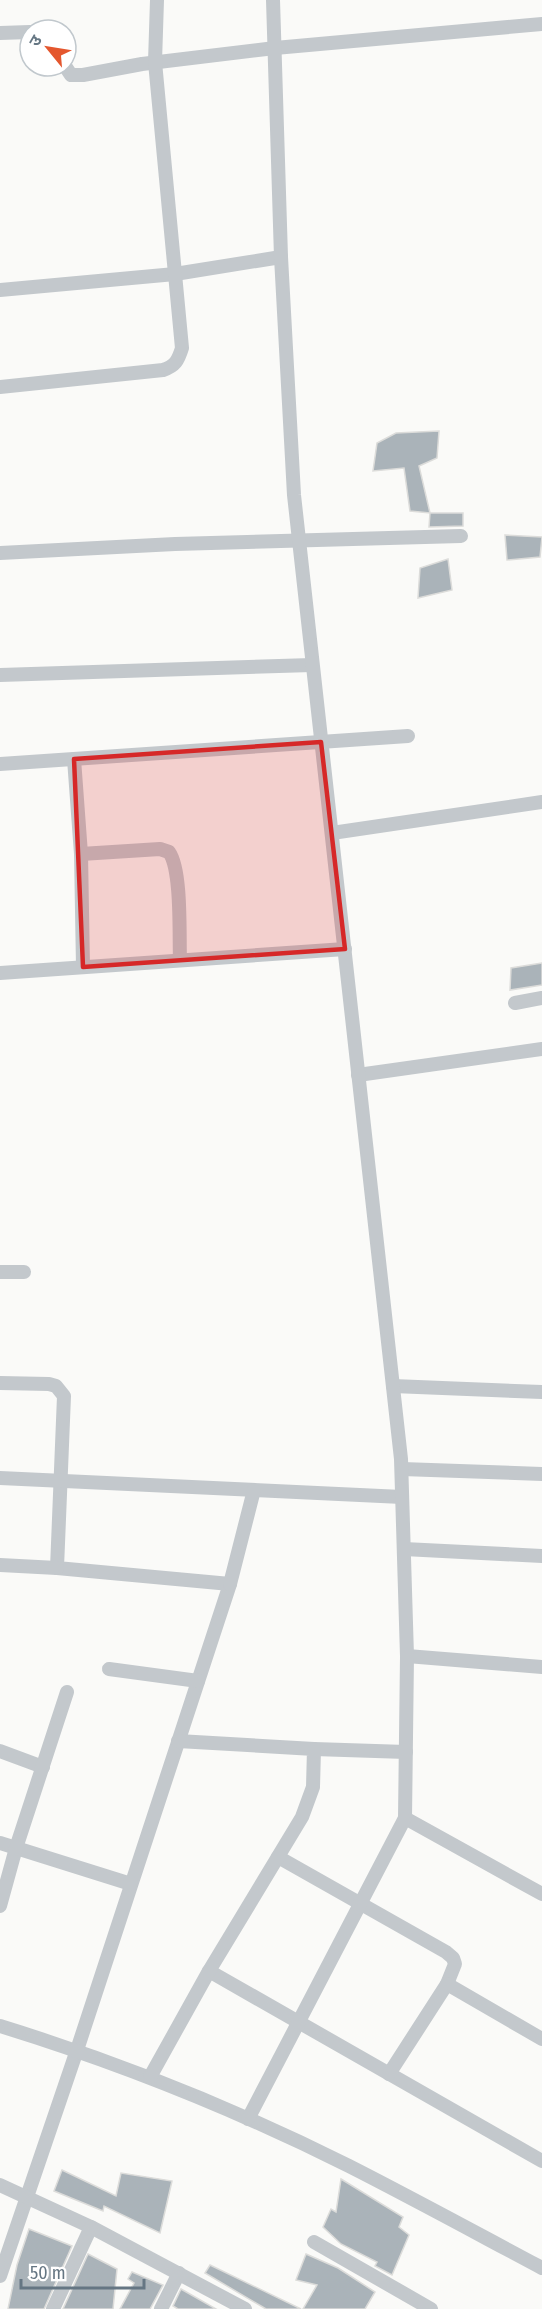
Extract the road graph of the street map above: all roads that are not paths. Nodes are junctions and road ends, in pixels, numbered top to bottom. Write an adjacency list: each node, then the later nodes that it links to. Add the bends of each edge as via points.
1 (157, 0): 7 (street)
2 (273, 0): 6 (street)
3 (542, 24): 6 (street)
4 (18, 32): 5 (street)
5 (0, 33)
6 (275, 48): 7 (street); 9 (street)
7 (155, 62): 8 (street); 10 (street)
8 (78, 75)
9 (281, 257): 10 (street); 14 (street)
10 (175, 274): 11 (street); 12 (street, via 182,348 174,366)
11 (0, 290)
12 (0, 387)
13 (461, 536): 14 (street)
14 (299, 542): 15 (street); 16 (street)
15 (0, 553)
16 (312, 665): 17 (street); 19 (street)
17 (0, 675)
18 (408, 736): 19 (street)
19 (321, 742): 20 (street); 23 (street)
20 (74, 759): 21 (street); 24 (street)
21 (0, 764)
22 (542, 802): 23 (street)
23 (332, 833): 25 (street)
24 (81, 854): 26 (street, via 160,849 169,852 174,859 177,884); 27 (street)
25 (345, 949): 26 (street); 32 (street)
26 (180, 960): 27 (street)
27 (83, 967): 28 (street)
28 (0, 973)
29 (542, 998): 30 (street)
30 (515, 1003)
31 (542, 1049): 32 (street)
32 (358, 1075): 36 (street)
33 (0, 1272): 34 (street)
34 (24, 1272)
35 (0, 1383): 41 (street, via 49,1384 62,1391)
36 (393, 1386): 37 (street); 38 (street)
37 (542, 1392)
38 (402, 1468): 39 (street); 43 (street)
39 (542, 1474)
40 (0, 1478): 41 (street)
41 (59, 1481): 42 (street); 47 (street)
42 (254, 1490): 43 (street); 48 (street)
43 (402, 1497): 44 (street)
44 (404, 1550): 45 (street); 49 (street)
45 (542, 1556)
46 (0, 1565): 47 (street)
47 (57, 1568): 48 (street)
48 (230, 1584): 52 (street)
49 (407, 1656): 50 (street); 57 (street)
50 (542, 1667)
51 (109, 1669): 52 (street)
52 (198, 1681): 54 (street)
53 (67, 1692): 58 (street)
54 (178, 1741): 55 (street); 63 (street)
55 (314, 1749): 57 (street); 62 (street, via 313,1787 308,1802)
56 (0, 1751): 58 (street)
57 (406, 1752): 59 (street)
58 (43, 1767): 61 (street)
59 (405, 1818): 64 (street); 65 (street)
60 (0, 1843): 61 (street)
61 (16, 1848): 63 (street); 66 (street)
62 (278, 1857): 65 (street); 67 (street)
63 (131, 1884): 72 (street)
64 (542, 1894)
65 (361, 1905): 68 (street, via 453,1958 455,1968); 69 (street)
66 (0, 1906)
67 (209, 1971): 69 (street); 74 (street)
68 (447, 1984): 71 (street); 73 (street)
69 (297, 2022): 73 (street); 75 (street)
70 (0, 2026): 72 (street)
71 (542, 2039)
72 (77, 2050): 74 (street); 78 (street)
73 (388, 2074): 76 (street)
74 (150, 2077): 75 (street)
75 (248, 2119): 81 (street, via 349,2166)
76 (542, 2161)
77 (0, 2185): 78 (street)
78 (27, 2197): 79 (street); 83 (street)
79 (91, 2227): 82 (street); 84 (street)
80 (314, 2242): 87 (street)
81 (542, 2268)
82 (178, 2273): 85 (street); 86 (street)
83 (0, 2276)
84 (53, 2309)
85 (161, 2309)
86 (245, 2309)
87 (431, 2309)

